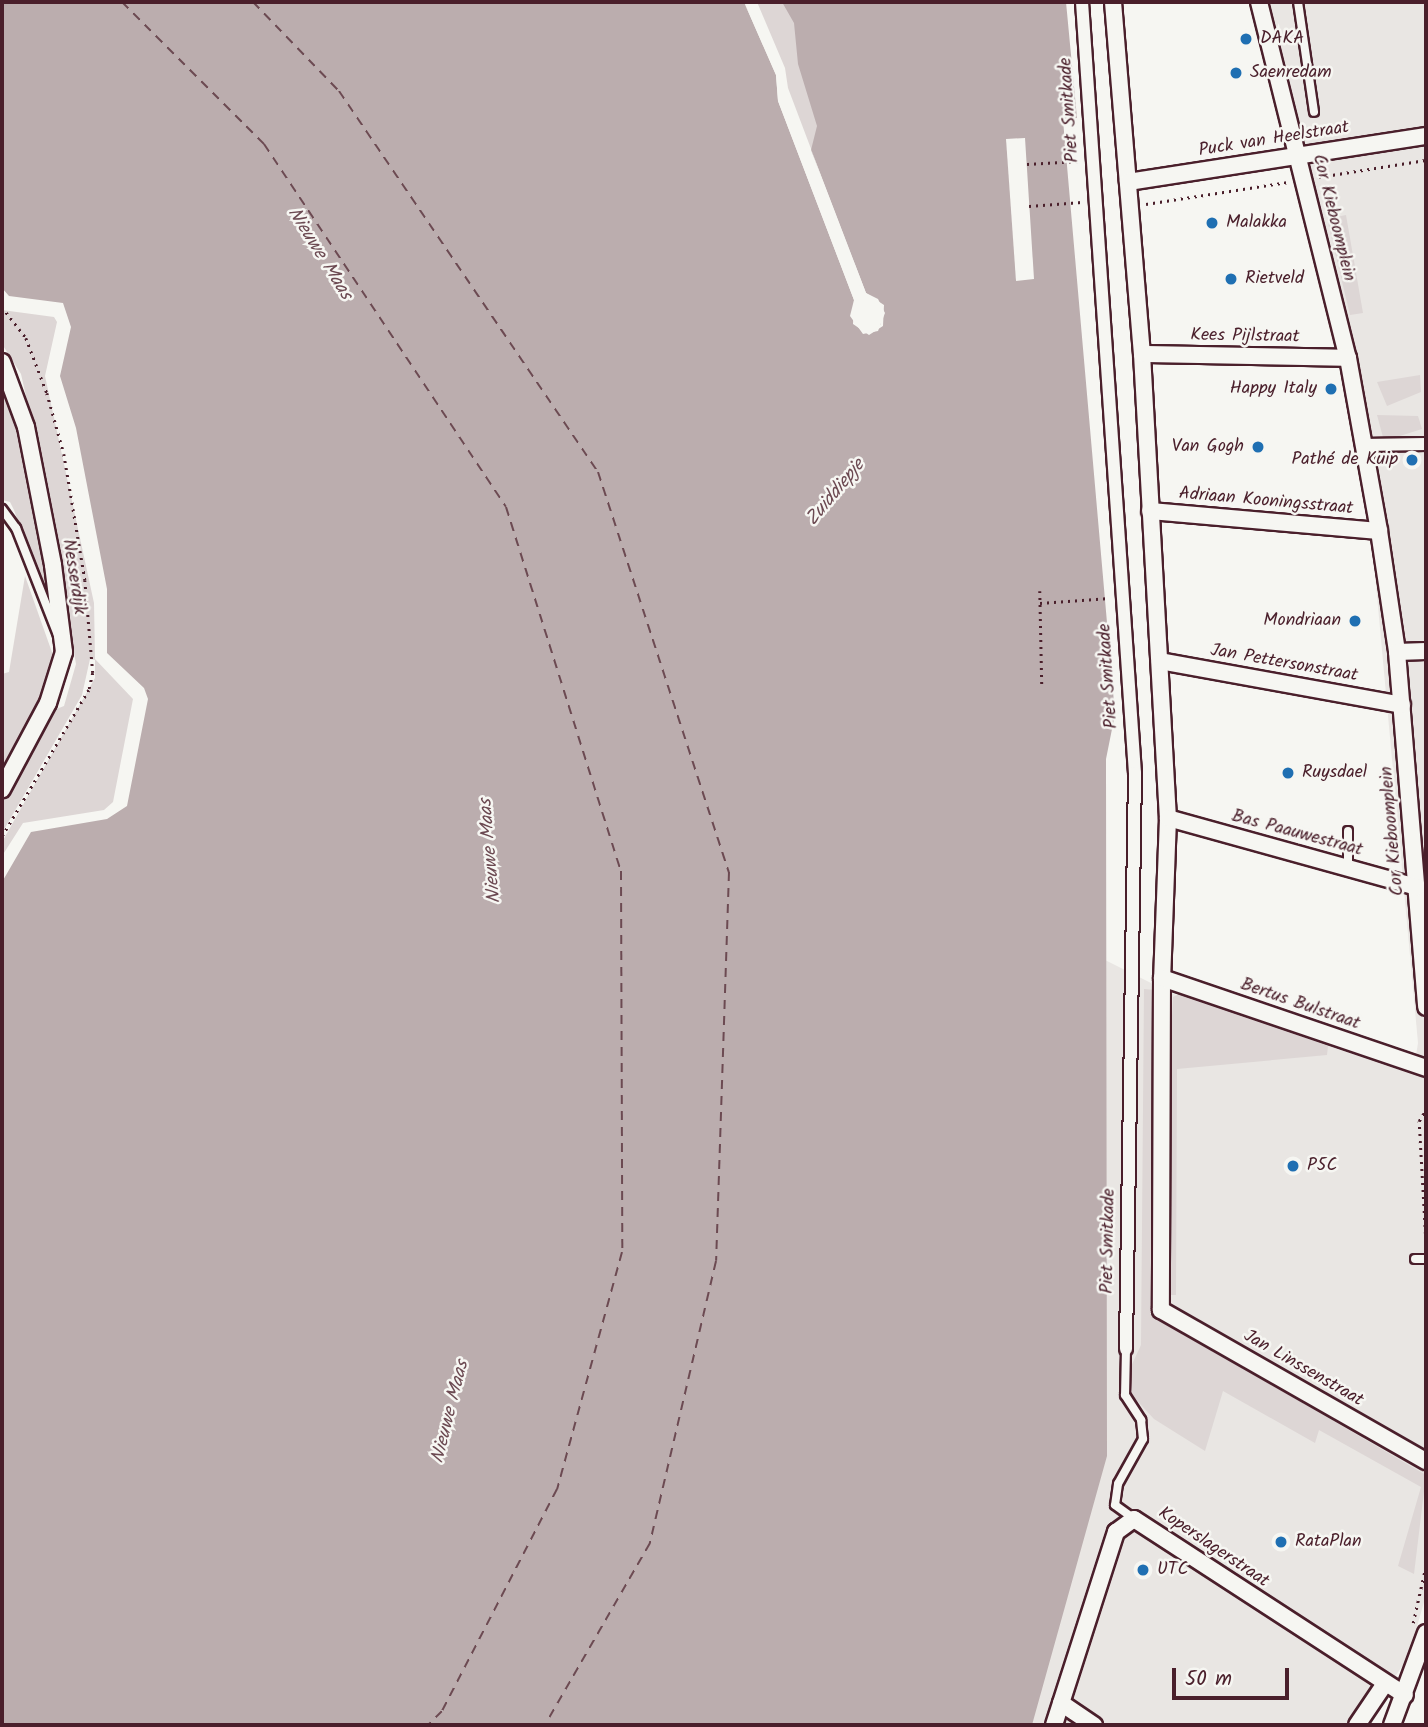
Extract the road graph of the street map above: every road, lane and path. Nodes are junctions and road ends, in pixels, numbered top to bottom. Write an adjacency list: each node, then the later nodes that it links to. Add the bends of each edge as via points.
1 (1082, 2): 45 (street, Piet Smitkade, via 1135,773)
2 (1113, 2): 12 (street)
3 (1259, 2): 7 (street, Cor Kieboomplein)
4 (1298, 2): 5 (lane)
5 (1314, 112)
6 (1426, 135): 7 (street, Puck van Heelstraat)
7 (1298, 155): 11 (street, Cor Kieboomplein); 12 (street, Puck van Heelstraat)
8 (1426, 160): 11 (path)
9 (1067, 162): 10 (path)
10 (1027, 164)
11 (1304, 179): 15 (path); 17 (street, Cor Kieboomplein)
12 (1128, 182): 15 (street)
13 (1071, 203): 14 (path)
14 (1029, 206)
15 (1127, 207): 16 (street)
16 (1142, 354): 17 (street, Kees Pijlstraat); 22 (street)
17 (1348, 358): 20 (street, Cor Kieboomplein)
18 (2, 362): 27 (street, Nesserdijk, via 26,427)
19 (1426, 444): 20 (street)
20 (1366, 445): 23 (street, Cor Kieboomplein)
21 (2, 509): 27 (lane, via 16,528 54,634)
22 (1150, 511): 23 (street, Adriaan Kooningsstraat); 30 (street)
23 (1379, 531): 29 (street, Cor Kieboomplein)
24 (1040, 591): 26 (path)
25 (1111, 598): 26 (path)
26 (1040, 603): 31 (path)
27 (63, 643): 33 (street, Nesserdijk, via 56,685)
28 (1426, 651): 29 (street)
29 (1397, 652): 32 (street, Cor Kieboomplein)
30 (1160, 661): 32 (street, Jan Pettersonstraat); 34 (street)
31 (1042, 684)
32 (1402, 705): 36 (street, Cor Kieboomplein)
33 (2, 789)
34 (1168, 818): 37 (street, Bas Paauwestraat); 39 (street)
35 (1348, 831): 37 (lane)
36 (1420, 842): 38 (street, Cor Kieboomplein)
37 (1348, 868): 38 (street, Bas Paauwestraat)
38 (1417, 887): 40 (street, Cor Kieboomplein)
39 (1162, 978): 41 (street, Bertus Bulstraat); 46 (street, Jan Linssenstraat, via 1161,1310)
40 (1426, 1007)
41 (1426, 1068)
42 (1426, 1110): 44 (path, via 1419,1121)
43 (1415, 1259): 44 (lane)
44 (1426, 1259)
45 (1126, 1349): 47 (lane, via 1125,1395 1141,1420 1143,1439 1118,1485 1115,1505)
46 (1426, 1461)
47 (1133, 1519): 49 (street, Koperslagerstraat); 51 (street, Koperslagerstraat, via 1116,1532)
48 (1426, 1633): 50 (street)
49 (1384, 1685): 50 (street, Koperslagerstraat); 54 (street)
50 (1405, 1695): 55 (street)
51 (1061, 1703): 52 (street, Koperslagerstraat); 53 (street)
52 (1054, 1725)
53 (1094, 1725)
54 (1357, 1725)
55 (1392, 1725)

